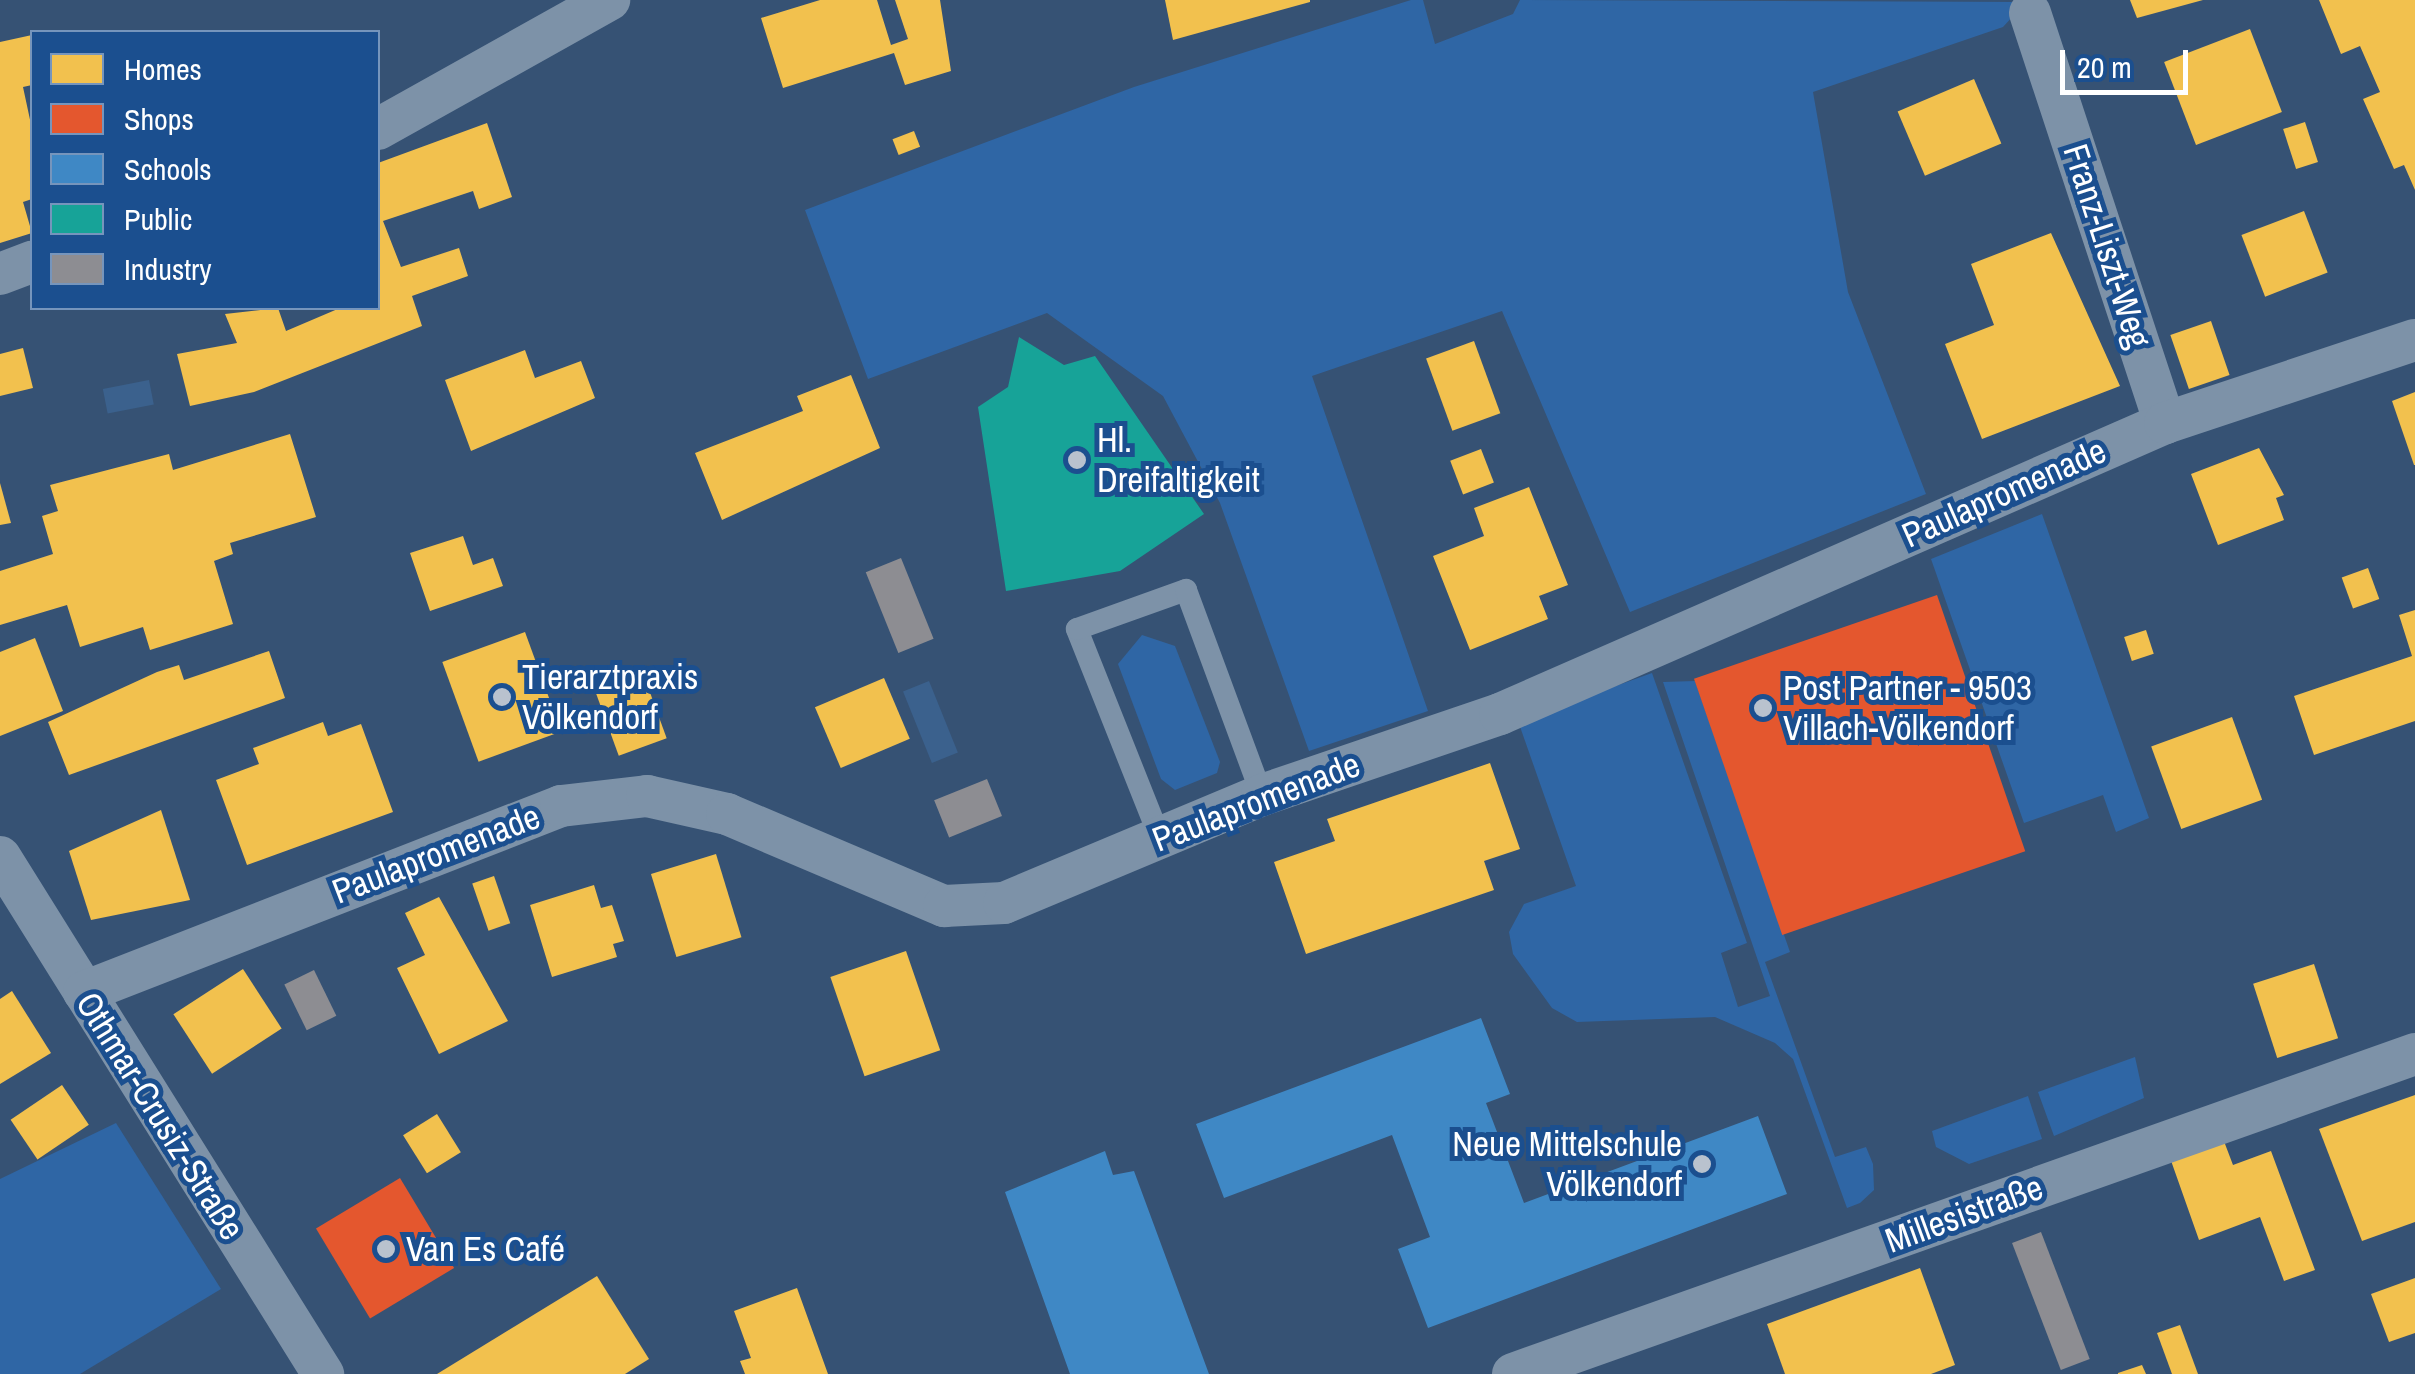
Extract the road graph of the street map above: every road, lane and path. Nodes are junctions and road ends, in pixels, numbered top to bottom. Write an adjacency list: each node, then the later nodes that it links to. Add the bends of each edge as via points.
1 (609, 0): 3 (street)
2 (2030, 13): 7 (street, Franz-Liszt-Weg)
3 (380, 128)
4 (30, 263): 5 (street)
5 (0, 274)
6 (2415, 340): 7 (street, Paulapromenade)
7 (2165, 423): 8 (street, Paulapromenade, via 1500,714)
8 (1262, 795): 9 (street, Paulapromenade); 9 (lane, via 1186,590 1077,629)
9 (1160, 838): 12 (street, Paulapromenade, via 1004,903 944,906 727,814 647,796 562,806)
10 (0, 857): 11 (street, Othmar-Crusiz-Straße)
11 (15, 920): 12 (street, Othmar-Crusiz-Straße)
12 (84, 992): 14 (street, Othmar-Crusiz-Straße)
13 (2415, 1054): 15 (street, Millesistraße)
14 (323, 1374)
15 (1514, 1374)

